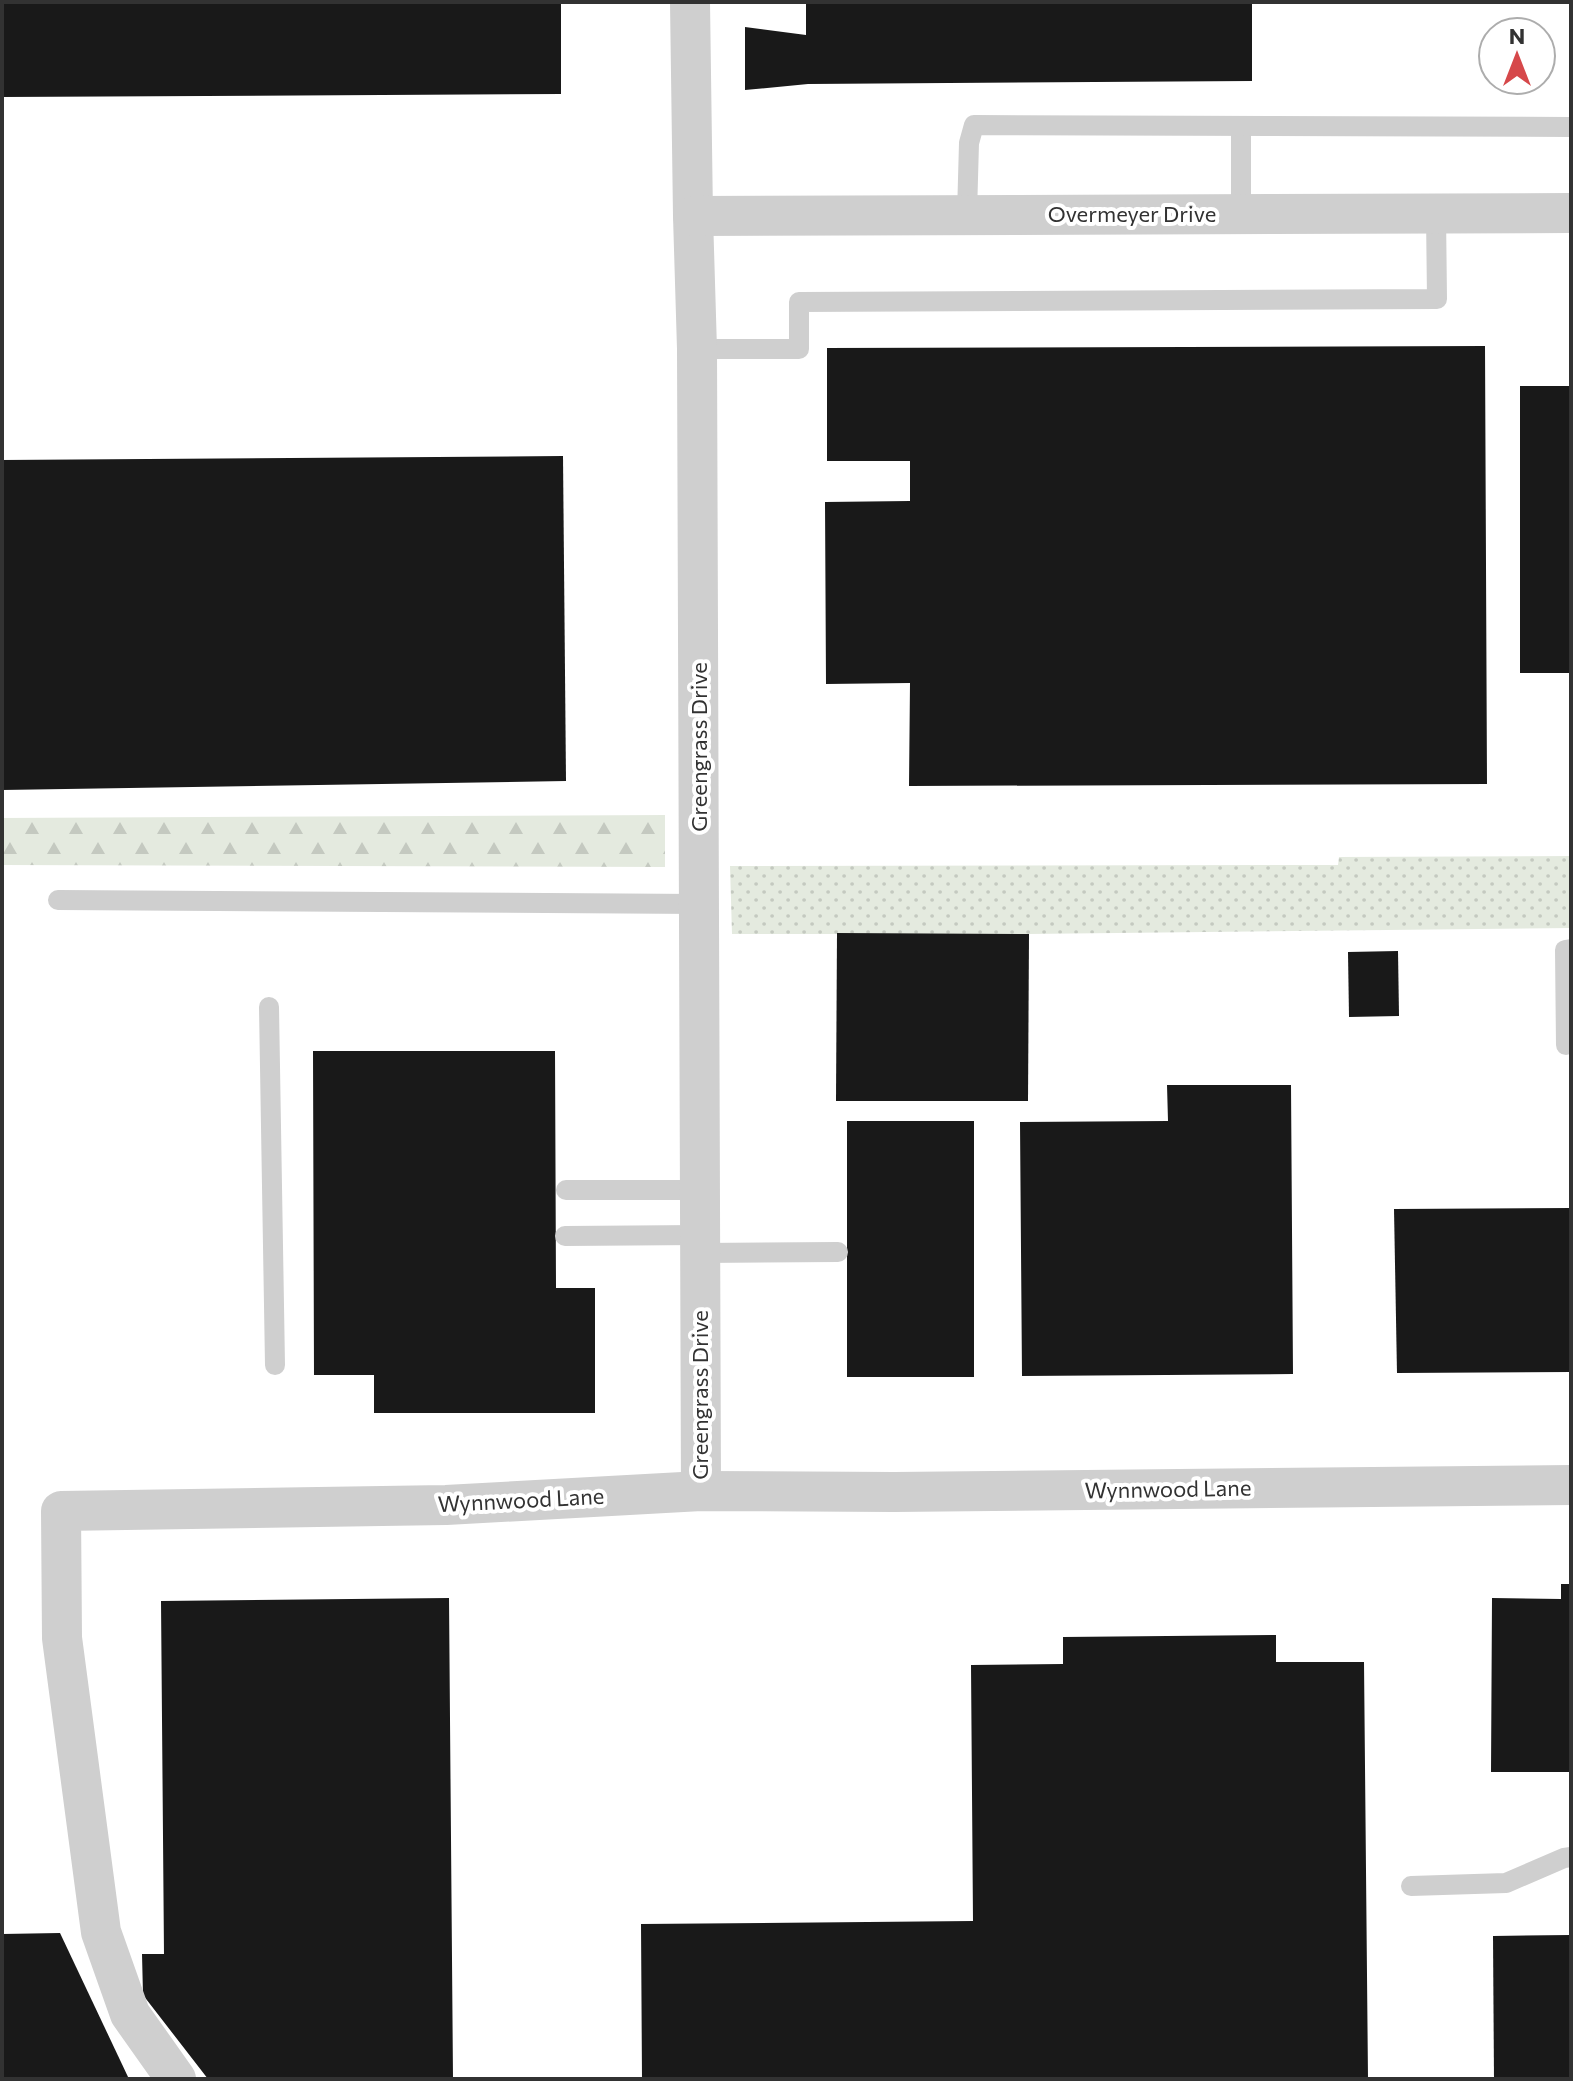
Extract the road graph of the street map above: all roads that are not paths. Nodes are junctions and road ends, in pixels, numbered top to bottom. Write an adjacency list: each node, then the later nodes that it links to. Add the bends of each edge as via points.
1 (690, 2): 8 (street, Greengrass Drive)
2 (1241, 126): 3 (lane); 6 (lane, via 974,125); 7 (lane)
3 (1571, 127)
4 (1436, 213): 5 (street, Overmeyer Drive); 7 (street, Overmeyer Drive); 9 (lane, via 1437,299 799,302 799,349)
5 (1571, 213)
6 (967, 214): 7 (street, Overmeyer Drive); 8 (street, Overmeyer Drive)
7 (1241, 214)
8 (693, 216): 9 (street, Greengrass Drive)
9 (697, 349): 11 (street, Greengrass Drive)
10 (58, 900): 11 (lane)
11 (700, 904): 16 (street, Greengrass Drive)
12 (1571, 949): 14 (lane, via 1565,950)
13 (269, 1007): 20 (lane)
14 (1566, 1045)
15 (566, 1190): 16 (lane)
16 (700, 1190): 18 (street, Greengrass Drive)
17 (565, 1236): 18 (lane)
18 (700, 1244): 19 (lane); 22 (street, Greengrass Drive)
19 (838, 1252)
20 (275, 1365)
21 (1571, 1485): 22 (street, Wynnwood Lane)
22 (701, 1491): 25 (street, Wynnwood Lane, via 446,1505 61,1511 62,1638 101,1932 130,2014)
23 (1571, 1857): 24 (lane, via 1506,1883)
24 (1411, 1886)
25 (176, 2079)

